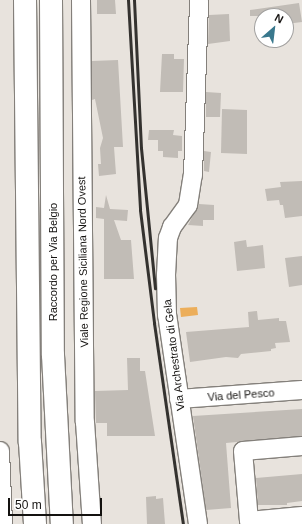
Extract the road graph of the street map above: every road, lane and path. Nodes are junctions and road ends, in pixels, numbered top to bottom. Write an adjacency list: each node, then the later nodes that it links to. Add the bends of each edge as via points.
1 (25, 0): 11 (highway, via 30,435)
2 (51, 0): 12 (highway, Raccordo per Via Belgio, via 53,355)
3 (81, 0): 13 (street, Viale Regione Siciliana Nord Ovest, via 85,422)
4 (198, 0): 6 (street, Via Archestrato di Gela, via 194,175 188,205 172,227 168,238 166,275 168,316)
5 (302, 390): 6 (street, Via del Pesco)
6 (179, 399): 14 (street, Via Archestrato di Gela)
7 (302, 446): 9 (street, via 243,451 249,521)
8 (0, 451): 10 (street)
9 (302, 516)
10 (3, 524)
11 (36, 524)
12 (62, 524)
13 (92, 524)
14 (198, 524)

